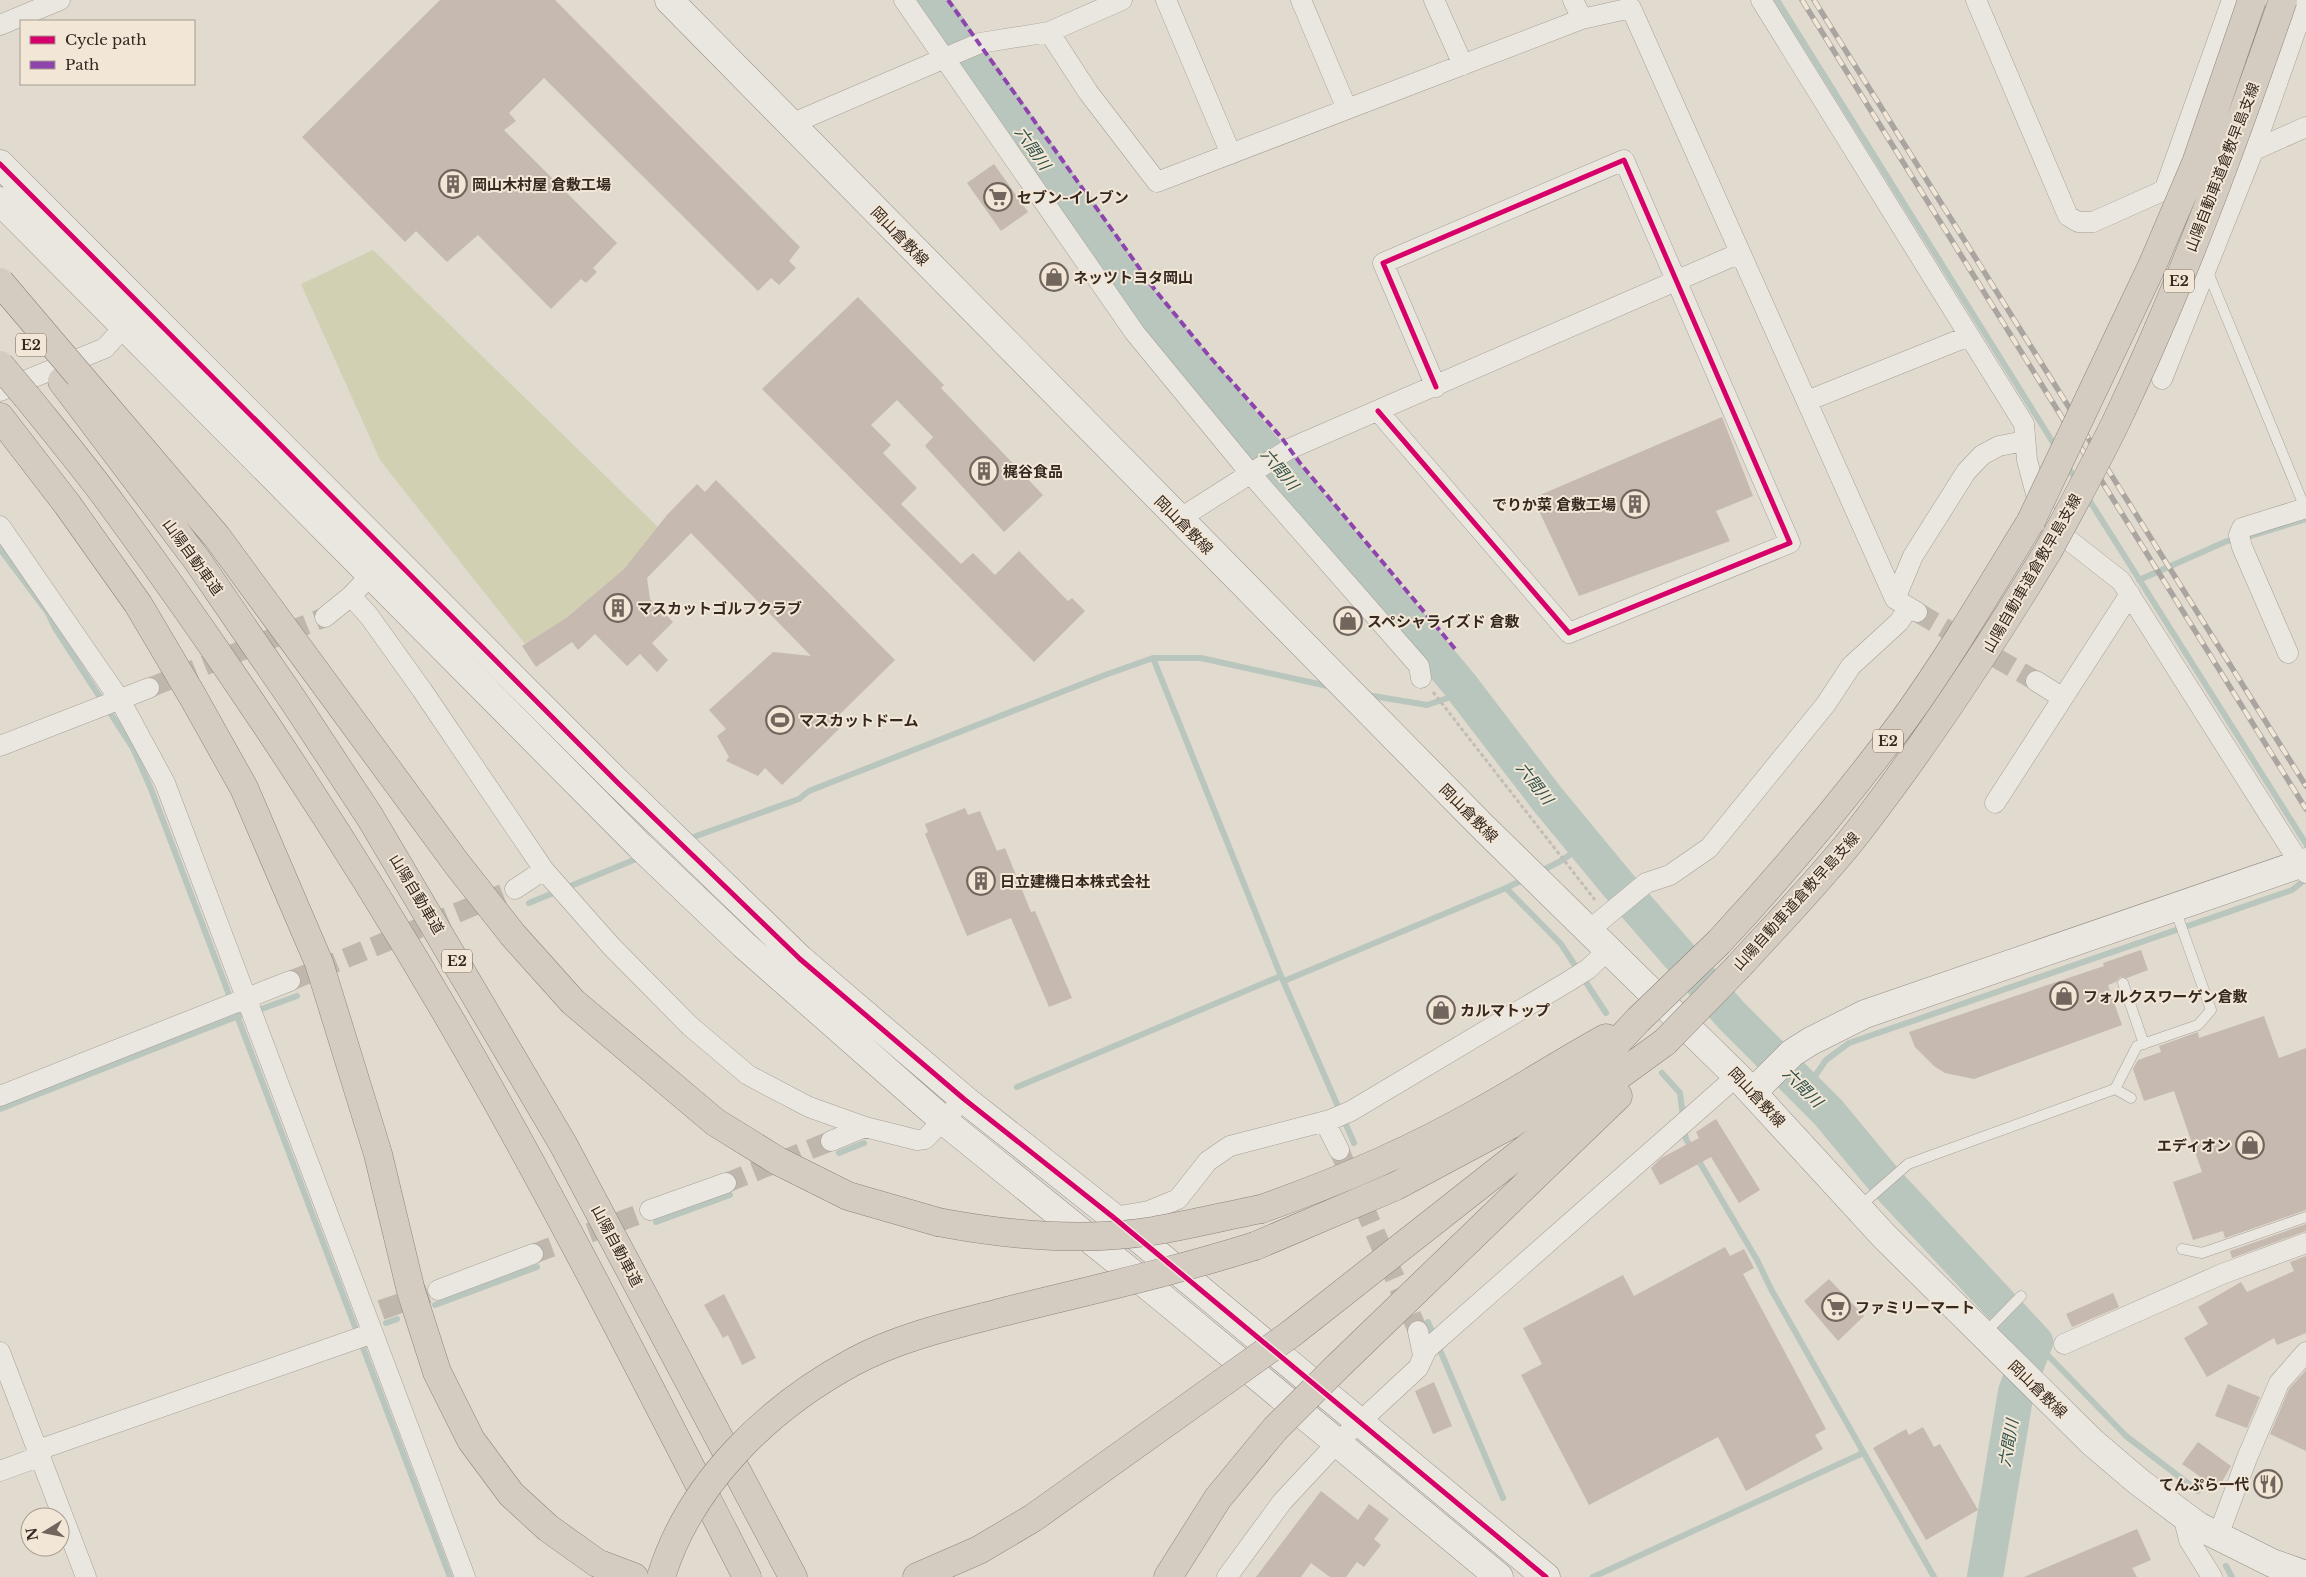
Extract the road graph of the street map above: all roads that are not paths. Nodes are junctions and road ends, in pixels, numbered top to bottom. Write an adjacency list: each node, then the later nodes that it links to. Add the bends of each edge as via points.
1 (60, 0): 16 (street)
2 (669, 0): 21 (street, 岡山倉敷線)
3 (904, 0): 18 (street)
4 (1122, 0): 17 (street)
5 (1166, 0): 24 (street)
6 (1301, 0): 20 (street)
7 (1434, 0): 19 (street)
8 (1574, 0): 15 (street)
9 (1761, 0): 35 (street)
10 (1976, 0): 26 (street, via 2068,216 2078,222 2093,222)
11 (2232, 0): 26 (street)
12 (2252, 0): 72 (highway, 山陽自動車道倉敷早島支線 / E2, bridge, via 2196,163 2171,223 2031,521 1905,718 1785,870 1719,942)
13 (2284, 0): 73 (highway, 山陽自動車道倉敷早島支線 / E2, bridge, via 2222,175 2174,292 2115,424 2048,551 1933,732 1856,834 1739,966)
14 (2306, 2): 23 (street)
15 (1582, 19): 19 (street); 28 (street, via 1631,8)
16 (0, 25)
17 (1049, 32): 18 (street, via 980,43); 24 (street, via 1088,92 1157,182)
18 (947, 56): 21 (street); 45 (street, via 1135,333)
19 (1463, 65): 20 (street)
20 (1347, 110): 24 (street)
21 (791, 124): 47 (street, 岡山倉敷線)
22 (2306, 128): 23 (street)
23 (2254, 149): 26 (street); 29 (street)
24 (1231, 154)
25 (0, 164): 32 (street)
26 (2164, 191)
27 (0, 201): 34 (street)
28 (1740, 253): 30 (street); 41 (street)
29 (2207, 270): 38 (street); 46 (lane)
30 (1676, 280): 39 (street); 39 (street, via 1624,160 1382,263); 42 (street, via 1790,543 1569,633)
31 (0, 282): 37 (highway, bridge)
32 (141, 305): 34 (street); 49 (street)
33 (0, 309): 37 (highway, 山陽自動車道 / E2)
34 (125, 328): 40 (street, via 104,348); 50 (street)
35 (1970, 336): 41 (street); 44 (street, via 2024,424)
36 (0, 365): 113 (highway, E2, bridge, via 111,503 208,639 383,907 490,1088)
37 (70, 378): 72 (highway, bridge, via 217,537 457,864 573,1002 715,1122 778,1161 848,1196 938,1222 990,1232 1075,1236 1152,1231 1261,1209 1388,1158 1476,1114); 114 (highway, 山陽自動車道 / E2, via 296,703 370,818 563,1144)
38 (2162, 379)
39 (1436, 386): 42 (street)
40 (0, 391)
41 (1807, 401): 53 (street)
42 (1378, 411): 45 (street, via 1286,451)
43 (0, 417): 111 (highway, via 138,604 244,788 319,963 378,1154 411,1290 437,1372 471,1440 511,1494 548,1528 597,1563)
44 (2025, 441): 51 (street, via 2036,494 2052,527 2121,581); 53 (street, via 1999,446 1982,455 1966,472 1914,556)
45 (1254, 471): 47 (street); 57 (street, via 1419,666)
46 (2305, 508): 55 (street, via 2242,528 2240,541)
47 (1178, 519): 66 (street, 岡山倉敷線, via 1532,875)
48 (0, 526): 60 (street)
49 (391, 554): 50 (street); 79 (street, via 679,843 800,959)
50 (370, 575): 52 (street); 80 (street, via 648,854 744,945)
51 (2130, 594): 59 (street); 63 (street)
52 (351, 596): 54 (street); 64 (street, via 422,690)
53 (1907, 606): 66 (street, via 1900,622 1851,666 1826,704 1709,848 1670,875 1646,883)
54 (325, 617)
55 (2288, 653)
56 (2036, 681): 59 (street)
57 (1427, 684)
58 (149, 688): 60 (street)
59 (2063, 698): 62 (street)
60 (110, 703): 61 (street); 71 (street, via 165,783)
61 (0, 746)
62 (1995, 803)
63 (2304, 868): 67 (street)
64 (554, 882): 65 (street); 82 (street, via 611,946 690,1026 748,1075 809,1107)
65 (515, 889)
66 (1604, 917): 68 (street, 岡山倉敷線)
67 (2179, 921): 74 (lane, via 2211,1010 2198,1025); 75 (street, via 1864,1014 1811,1041)
68 (1608, 950): 75 (street, 岡山倉敷線); 81 (street, via 1569,981 1351,1111)
69 (290, 981): 71 (street)
70 (2123, 983): 74 (lane)
71 (244, 1006): 77 (street); 95 (street)
72 (1638, 1020): 112 (highway, bridge, via 1601,1060 1510,1125 1396,1186 1256,1246 1203,1263 963,1323 900,1342 853,1362 771,1418 737,1450 707,1485 684,1523)
73 (1665, 1042): 115 (highway, bridge, via 1292,1333 1033,1518 979,1550); 116 (highway, bridge, via 1630,1084 1275,1429 1218,1498)
74 (2144, 1044): 76 (lane, via 2137,1046)
75 (1751, 1083): 86 (street, 岡山倉敷線); 100 (street, via 1692,1114)
76 (2115, 1089): 78 (lane); 86 (lane, via 1908,1164)
77 (0, 1096)
78 (2131, 1098)
79 (964, 1099): 80 (street); 88 (street)
80 (944, 1121): 82 (street, via 925,1139 917,1140); 103 (street, via 1164,1299)
81 (1327, 1121): 84 (street); 88 (street, via 1230,1146 1208,1161 1178,1199 1149,1211)
82 (865, 1127): 83 (street)
83 (831, 1142)
84 (1339, 1150)
85 (726, 1183): 87 (street)
86 (1866, 1202): 96 (street, 岡山倉敷線)
87 (650, 1210)
88 (1113, 1217): 102 (street)
89 (2306, 1217): 91 (lane, via 2202,1253)
90 (2306, 1243): 98 (street, via 2222,1274)
91 (2182, 1249)
92 (533, 1254): 93 (street)
93 (438, 1290)
94 (2021, 1296): 96 (lane)
95 (368, 1327): 104 (street); 110 (street)
96 (1989, 1329): 106 (street, 岡山倉敷線, via 2009,1360 2092,1442)
97 (1418, 1331): 100 (street)
98 (2064, 1344)
99 (0, 1352): 104 (street)
100 (1425, 1352): 102 (street, via 1418,1368)
101 (2306, 1352): 107 (street, via 2279,1383)
102 (1359, 1422): 103 (street); 119 (street)
103 (1336, 1444): 117 (street, via 1282,1502); 118 (street)
104 (39, 1453): 105 (street); 109 (street)
105 (0, 1471)
106 (2183, 1515): 107 (street, 岡山倉敷線); 120 (street, via 2189,1540)
107 (2218, 1536): 108 (street, 岡山倉敷線, via 2272,1563)
108 (2306, 1575)
109 (86, 1577)
110 (466, 1577)
111 (634, 1577)
112 (662, 1577)
113 (748, 1577)
114 (793, 1577)
115 (917, 1577)
116 (1168, 1577)
117 (1227, 1577)
118 (1499, 1577)
119 (1546, 1577)
120 (2212, 1577)

